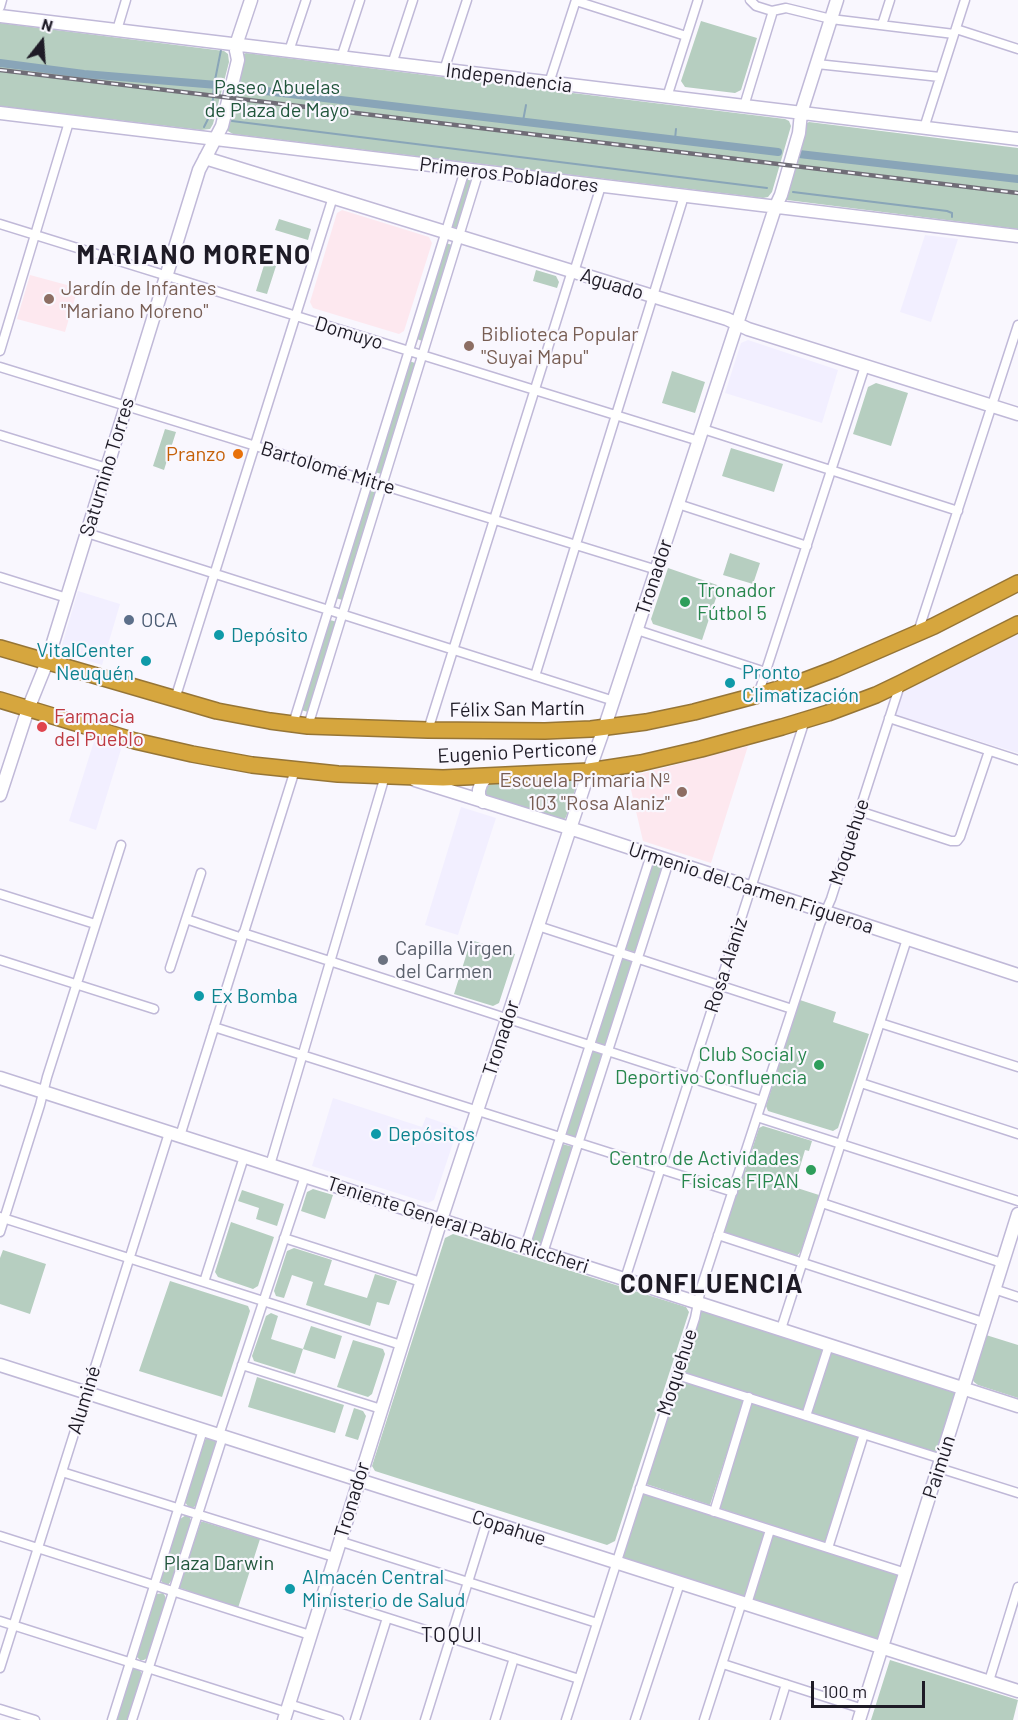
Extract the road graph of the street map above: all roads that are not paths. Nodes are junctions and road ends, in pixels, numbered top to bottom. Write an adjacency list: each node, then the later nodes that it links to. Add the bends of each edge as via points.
1 (2, 0): 14 (street)
2 (126, 0): 19 (street)
3 (251, 0): 22 (street, Saturnino Torres)
4 (306, 0): 24 (street)
5 (360, 0): 25 (street)
6 (413, 0): 26 (street)
7 (466, 0): 28 (street)
8 (576, 0): 21 (street); 30 (street)
9 (698, 0): 21 (street)
10 (837, 0): 17 (street, Tronador)
11 (890, 0): 18 (street)
12 (965, 0): 20 (street)
13 (755, 2): 15 (street)
14 (0, 7)
15 (773, 11): 17 (street, via 786,8); 32 (street)
16 (0, 16): 19 (street, Independencia)
17 (831, 19): 18 (street); 27 (street, Tronador)
18 (882, 25): 20 (street)
19 (117, 30): 22 (street, Independencia)
20 (955, 31): 23 (street); 29 (street)
21 (687, 36): 31 (street)
22 (236, 48): 24 (street, Independencia); 37 (street, Saturnino Torres)
23 (1018, 49)
24 (289, 51): 25 (street, Independencia)
25 (341, 58): 26 (street, Independencia)
26 (392, 64): 28 (street, Independencia)
27 (817, 64): 29 (street); 34 (street, Tronador)
28 (444, 70): 30 (street, Independencia)
29 (940, 77): 36 (street)
30 (549, 83): 31 (street, Independencia)
31 (667, 97): 32 (street, Independencia)
32 (744, 106): 34 (street, Independencia)
33 (0, 113): 35 (street, Primeros Pobladores)
34 (801, 113): 36 (street, Independencia); 45 (street, Tronador, via 799,133)
35 (69, 122): 37 (street, Primeros Pobladores); 48 (street)
36 (924, 128): 38 (street, Independencia)
37 (215, 139): 39 (street, Saturnino Torres); 40 (street, Primeros Pobladores)
38 (1018, 139)
39 (205, 158): 44 (street, Aguado); 52 (street, Saturnino Torres)
40 (465, 170): 41 (street, Primeros Pobladores); 47 (street)
41 (479, 171): 42 (street, Primeros Pobladores); 49 (street)
42 (601, 186): 43 (street, Primeros Pobladores); 51 (street)
43 (684, 196): 45 (street, Primeros Pobladores); 53 (street)
44 (333, 197): 47 (street, Aguado); 54 (street)
45 (775, 208): 50 (street, Primeros Pobladores); 55 (street, Tronador)
46 (0, 224): 48 (street, Domuyo)
47 (446, 232): 49 (street, Aguado); 58 (street)
48 (35, 235): 52 (street, Domuyo); 57 (street)
49 (459, 236): 51 (street, Aguado); 59 (street)
50 (1018, 236)
51 (573, 272): 53 (street, Aguado); 62 (street)
52 (166, 276): 54 (street, Domuyo); 63 (street, Saturnino Torres)
53 (652, 296): 55 (street, Aguado); 66 (street)
54 (296, 316): 58 (street, Domuyo); 69 (street)
55 (737, 324): 60 (street, Aguado); 68 (street, Tronador)
56 (1018, 325): 64 (street)
57 (0, 351)
58 (409, 351): 59 (street, Domuyo); 72 (street)
59 (422, 355): 62 (street, Domuyo); 73 (street)
60 (865, 366): 64 (street, Aguado); 71 (street)
61 (0, 367): 63 (street, Bartolomé Mitre)
62 (535, 390): 66 (street, Domuyo); 76 (street)
63 (126, 406): 69 (street, Bartolomé Mitre); 70 (street, Saturnino Torres)
64 (992, 406): 65 (street, Aguado); 75 (street)
65 (1018, 414)
66 (615, 415): 68 (street, Domuyo); 78 (street)
67 (0, 435): 70 (street)
68 (701, 435): 71 (street, Domuyo); 74 (street, Tronador)
69 (255, 446): 72 (street, Bartolomé Mitre); 81 (street)
70 (107, 468): 77 (street, Saturnino Torres)
71 (831, 471): 75 (street, Domuyo); 79 (street)
72 (369, 481): 73 (street, Bartolomé Mitre); 85 (street)
73 (382, 485): 76 (street, Bartolomé Mitre); 86 (street)
74 (678, 504): 79 (street); 80 (street, Tronador)
75 (957, 511): 89 (street)
76 (494, 519): 78 (street, Bartolomé Mitre); 91 (street)
77 (87, 533): 81 (street); 84 (street, Saturnino Torres)
78 (576, 544): 80 (street, Bartolomé Mitre); 94 (street)
79 (807, 546): 93 (street)
80 (657, 570): 88 (street, Tronador)
81 (215, 574): 85 (street); 98 (street)
82 (0, 577): 84 (street)
83 (1018, 583): 89 (highway, Félix San Martín)
84 (67, 598): 92 (street, Saturnino Torres)
85 (329, 610): 86 (street); 104 (street)
86 (342, 614): 91 (street); 104 (street)
87 (1018, 624): 96 (highway, Eugenio Perticone)
88 (637, 630): 93 (street); 100 (street, Tronador)
89 (918, 633): 95 (highway, Félix San Martín)
90 (0, 648): 92 (highway, Félix San Martín)
91 (453, 650): 94 (street); 106 (street)
92 (47, 662): 98 (highway, Félix San Martín); 101 (street, Saturnino Torres)
93 (765, 672): 95 (street); 97 (street)
94 (535, 676): 100 (street)
95 (798, 683): 97 (highway, Félix San Martín)
96 (901, 683): 102 (street, Moquehue); 103 (highway, Eugenio Perticone)
97 (758, 695): 105 (highway, Félix San Martín)
98 (175, 699): 104 (highway, Félix San Martín)
99 (0, 700): 101 (highway, Eugenio Perticone)
100 (614, 701): 105 (street, Tronador)
101 (28, 709): 109 (highway, Eugenio Perticone, via 165,748); 114 (street, Saturnino Torres)
102 (889, 718): 107 (street); 116 (street, Moquehue)
103 (805, 720): 110 (highway, Eugenio Perticone, via 668,757); 122 (street, Rosa Alaniz)
104 (301, 725): 106 (highway, Félix San Martín)
105 (605, 728): 106 (highway, Félix San Martín); 110 (street, Tronador)
106 (428, 730)
107 (988, 751): 108 (street); 116 (street, via 957,841)
108 (1018, 760)
109 (295, 770): 111 (highway, Eugenio Perticone); 128 (street, Aluminé)
110 (589, 771): 113 (highway, Eugenio Perticone); 117 (street, Tronador)
111 (385, 776): 112 (highway, Eugenio Perticone); 133 (street)
112 (405, 777): 113 (highway, Eugenio Perticone); 115 (street, Urmenio del Carmen Figueroa)
113 (486, 777): 115 (street, via 479,790)
114 (0, 795)
115 (483, 802): 117 (street, Urmenio del Carmen Figueroa)
116 (859, 811): 124 (street, Moquehue)
117 (570, 829): 119 (street, Urmenio del Carmen Figueroa); 127 (street, Tronador)
118 (121, 845): 126 (street)
119 (651, 855): 120 (street, Urmenio del Carmen Figueroa); 130 (street)
120 (669, 861): 122 (street, Urmenio del Carmen Figueroa); 131 (street)
121 (201, 873): 125 (street)
122 (751, 888): 124 (street, Urmenio del Carmen Figueroa); 137 (street, Rosa Alaniz)
123 (0, 894): 126 (street)
124 (826, 912): 129 (street, Urmenio del Carmen Figueroa); 139 (street, Moquehue)
125 (186, 919): 128 (street); 134 (street)
126 (95, 924): 136 (street)
127 (538, 926): 130 (street); 140 (street, Tronador)
128 (243, 935): 133 (street); 142 (street, Aluminé)
129 (908, 939): 135 (street, Urmenio del Carmen Figueroa); 141 (street)
130 (620, 953): 131 (street); 143 (street)
131 (638, 958): 137 (street); 144 (street)
132 (0, 960): 136 (street)
133 (330, 961): 140 (street); 145 (street)
134 (170, 968)
135 (1017, 972)
136 (76, 984): 138 (street); 150 (street)
137 (719, 985): 139 (street); 148 (street, Rosa Alaniz)
138 (154, 1008)
139 (792, 1009): 151 (street, Moquehue)
140 (507, 1019): 143 (street); 152 (street, Tronador)
141 (880, 1023): 146 (street); 149 (street)
142 (214, 1028): 145 (street); 154 (street, Aluminé)
143 (590, 1046): 144 (street); 156 (street)
144 (608, 1051): 148 (street); 157 (street)
145 (302, 1055): 152 (street); 160 (street)
146 (1018, 1067)
147 (0, 1078): 150 (street, Teniente General Pablo Riccheri)
148 (690, 1078): 151 (street); 161 (street, Rosa Alaniz)
149 (861, 1083): 155 (street); 158 (street)
150 (43, 1092): 154 (street, Teniente General Pablo Riccheri); 167 (street)
151 (762, 1101): 153 (street, Moquehue)
152 (477, 1110): 156 (street); 168 (street, Tronador)
153 (757, 1117): 158 (street); 163 (street, Moquehue)
154 (174, 1134): 159 (street, Teniente General Pablo Riccheri); 174 (street, Aluminé)
155 (1018, 1134)
156 (561, 1137): 157 (street); 172 (street)
157 (579, 1143): 161 (street); 173 (street)
158 (841, 1144): 164 (street); 165 (street)
159 (243, 1157): 160 (street, Teniente General Pablo Riccheri); 178 (street)
160 (270, 1165): 162 (street, Teniente General Pablo Riccheri)
161 (660, 1169): 163 (street); 177 (street, Rosa Alaniz)
162 (305, 1176): 168 (street, Teniente General Pablo Riccheri); 171 (street)
163 (733, 1192): 170 (street, Moquehue)
164 (1018, 1201)
165 (822, 1203): 175 (street); 176 (street)
166 (1018, 1214): 176 (street, Paimún)
167 (2, 1217): 169 (street); 174 (street)
168 (441, 1220): 172 (street, Teniente General Pablo Riccheri); 179 (street, Tronador)
169 (0, 1232)
170 (718, 1235): 175 (street); 183 (street, Moquehue)
171 (284, 1238): 179 (street); 182 (street)
172 (525, 1247): 173 (street, Teniente General Pablo Riccheri)
173 (543, 1253): 177 (street, Teniente General Pablo Riccheri)
174 (129, 1258): 178 (street); 192 (street, Aluminé)
175 (803, 1263): 184 (street); 185 (street)
176 (1002, 1263): 180 (street, Paimún)
177 (625, 1279): 183 (street, Teniente General Pablo Riccheri)
178 (204, 1282): 182 (street)
179 (421, 1282): 186 (street, Tronador)
180 (994, 1289): 181 (street); 184 (street, Paimún)
181 (1018, 1297)
182 (263, 1301): 186 (street); 189 (street)
183 (698, 1302): 185 (street, Teniente General Pablo Riccheri); 190 (street, Moquehue)
184 (983, 1322): 191 (street, Paimún)
185 (781, 1329): 187 (street, Teniente General Pablo Riccheri)
186 (401, 1345): 195 (street, Tronador)
187 (829, 1345): 191 (street, Teniente General Pablo Riccheri); 196 (street)
188 (0, 1365): 192 (street, Copahue)
189 (242, 1365): 195 (street); 199 (street)
190 (677, 1375): 193 (street); 203 (street, Moquehue)
191 (964, 1388): 194 (street, Teniente General Pablo Riccheri); 200 (street, Paimún)
192 (87, 1393): 197 (street, Copahue); 201 (street, Aluminé)
193 (749, 1398): 196 (street); 206 (street)
194 (1018, 1406)
195 (381, 1409): 202 (street, Tronador)
196 (806, 1416): 198 (street)
197 (203, 1430): 199 (street, Copahue); 205 (street)
198 (864, 1434): 200 (street); 213 (street)
199 (221, 1436): 202 (street, Copahue); 207 (street)
200 (940, 1463): 204 (street); 216 (street, Paimún)
201 (62, 1472): 205 (street); 212 (street, Aluminé)
202 (359, 1480): 208 (street, Copahue); 211 (street, Tronador)
203 (640, 1488): 206 (street); 215 (street, Moquehue)
204 (1018, 1493)
205 (178, 1509): 207 (street); 219 (street)
206 (714, 1512): 209 (street)
207 (198, 1515): 214 (street); 221 (street)
208 (487, 1521): 215 (street, Copahue); 217 (street)
209 (770, 1530): 213 (street); 223 (street)
210 (0, 1536): 212 (street)
211 (339, 1541): 214 (street, Tronador); 217 (street)
212 (38, 1548): 219 (street); 227 (street, Aluminé)
213 (828, 1548): 216 (street)
214 (334, 1557): 222 (street, Tronador)
215 (616, 1562): 218 (street, Copahue); 226 (street, Moquehue)
216 (906, 1573): 230 (street, Paimún)
217 (468, 1582): 226 (street); 229 (street)
218 (680, 1582): 223 (street, Copahue); 251 (street)
219 (154, 1586): 221 (street); 232 (street)
220 (1018, 1587): 237 (street)
221 (173, 1592): 228 (street); 235 (street)
222 (322, 1597): 224 (street); 228 (street, Tronador)
223 (745, 1603): 230 (street, Copahue); 233 (street)
224 (387, 1618): 229 (street); 247 (street)
225 (0, 1621): 227 (street)
226 (597, 1623): 236 (street, Moquehue)
227 (13, 1625): 232 (street); 234 (street, Aluminé)
228 (310, 1635): 241 (street, Tronador)
229 (450, 1638): 231 (street); 248 (street)
230 (882, 1647): 237 (street, Copahue); 242 (street, Paimún)
231 (514, 1658): 236 (street); 249 (street)
232 (130, 1662): 235 (street); 244 (street)
233 (723, 1664): 238 (street); 252 (street)
234 (0, 1668)
235 (149, 1668): 241 (street); 245 (street)
236 (579, 1679): 250 (street, Moquehue)
237 (989, 1681): 239 (street, Copahue)
238 (786, 1684): 242 (street); 253 (street)
239 (1018, 1691)
240 (0, 1709): 243 (street)
241 (286, 1712): 246 (street)
242 (861, 1714)
243 (35, 1720)
244 (112, 1720)
245 (132, 1720)
246 (339, 1720)
247 (355, 1720)
248 (425, 1720)
249 (495, 1720)
250 (566, 1720)
251 (635, 1720)
252 (704, 1720)
253 (775, 1720)

